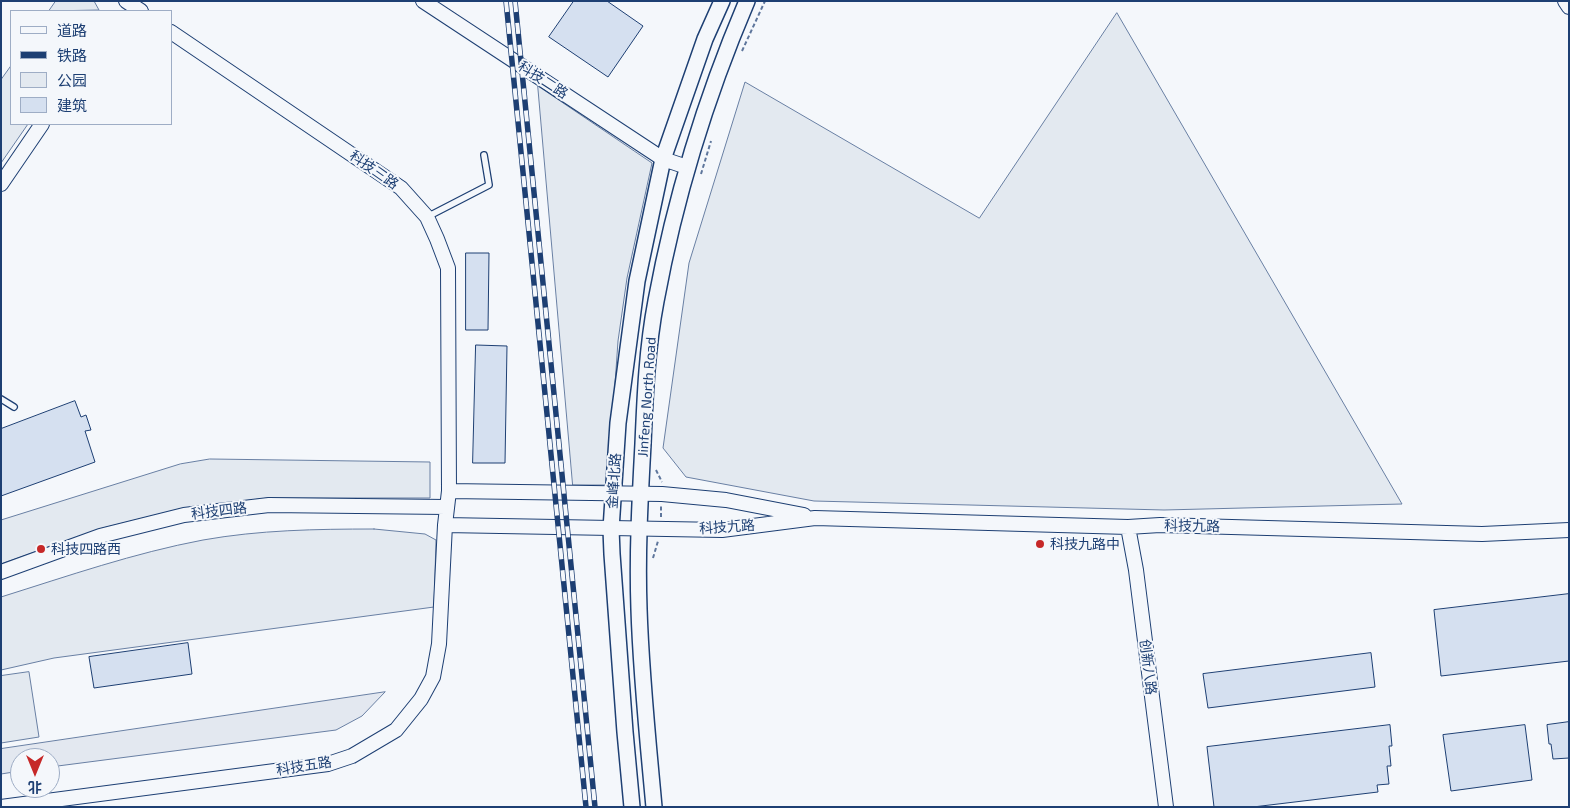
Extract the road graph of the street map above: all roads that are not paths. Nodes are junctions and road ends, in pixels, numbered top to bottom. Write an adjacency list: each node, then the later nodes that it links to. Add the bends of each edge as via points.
1 (125, 1): 7 (street)
2 (423, 1): 11 (street, 科技二路)
3 (722, 1): 11 (main road, via 705,39)
4 (747, 1): 12 (main road, Jinfeng North Road, via 717,78)
5 (1565, 1): 6 (street)
6 (1569, 7)
7 (138, 10)
8 (172, 33): 14 (street, 科技三路, via 401,188)
9 (41, 125): 13 (street)
10 (484, 155): 14 (lane, via 489,185)
11 (663, 159): 12 (street, 科技二路); 18 (main road, 金峰北路, via 637,282 618,422)
12 (694, 171): 19 (main road, Jinfeng North Road, via 669,238 656,302 646,376)
13 (1, 184)
14 (427, 217): 17 (street, 科技三路, via 448,268)
15 (1, 399): 16 (lane)
16 (14, 407)
17 (449, 491): 18 (street); 20 (street, 科技三路)
18 (614, 492): 19 (street); 24 (main road, 金峰北路)
19 (640, 494): 21 (street, 科技九路, via 726,500); 25 (main road, Jinfeng North Road)
20 (446, 508): 22 (street, 科技五路); 27 (street, 科技四路, via 268,505 184,515 100,536)
21 (815, 518): 23 (street, 科技九路); 25 (street, 科技九路, via 722,530)
22 (445, 525): 24 (street); 28 (street, 科技五路, via 439,644 433,677 421,699 396,730 352,756 328,764)
23 (1128, 527): 26 (street, 科技九路, via 1160,525 1482,534); 31 (street, 创新八路)
24 (611, 529): 25 (street); 29 (main road, 金峰北路)
25 (639, 529): 30 (main road, Jinfeng North Road, via 639,609)
26 (1569, 530)
27 (1, 572)
28 (1, 807)
29 (632, 807)
30 (654, 807)
31 (1166, 807)

